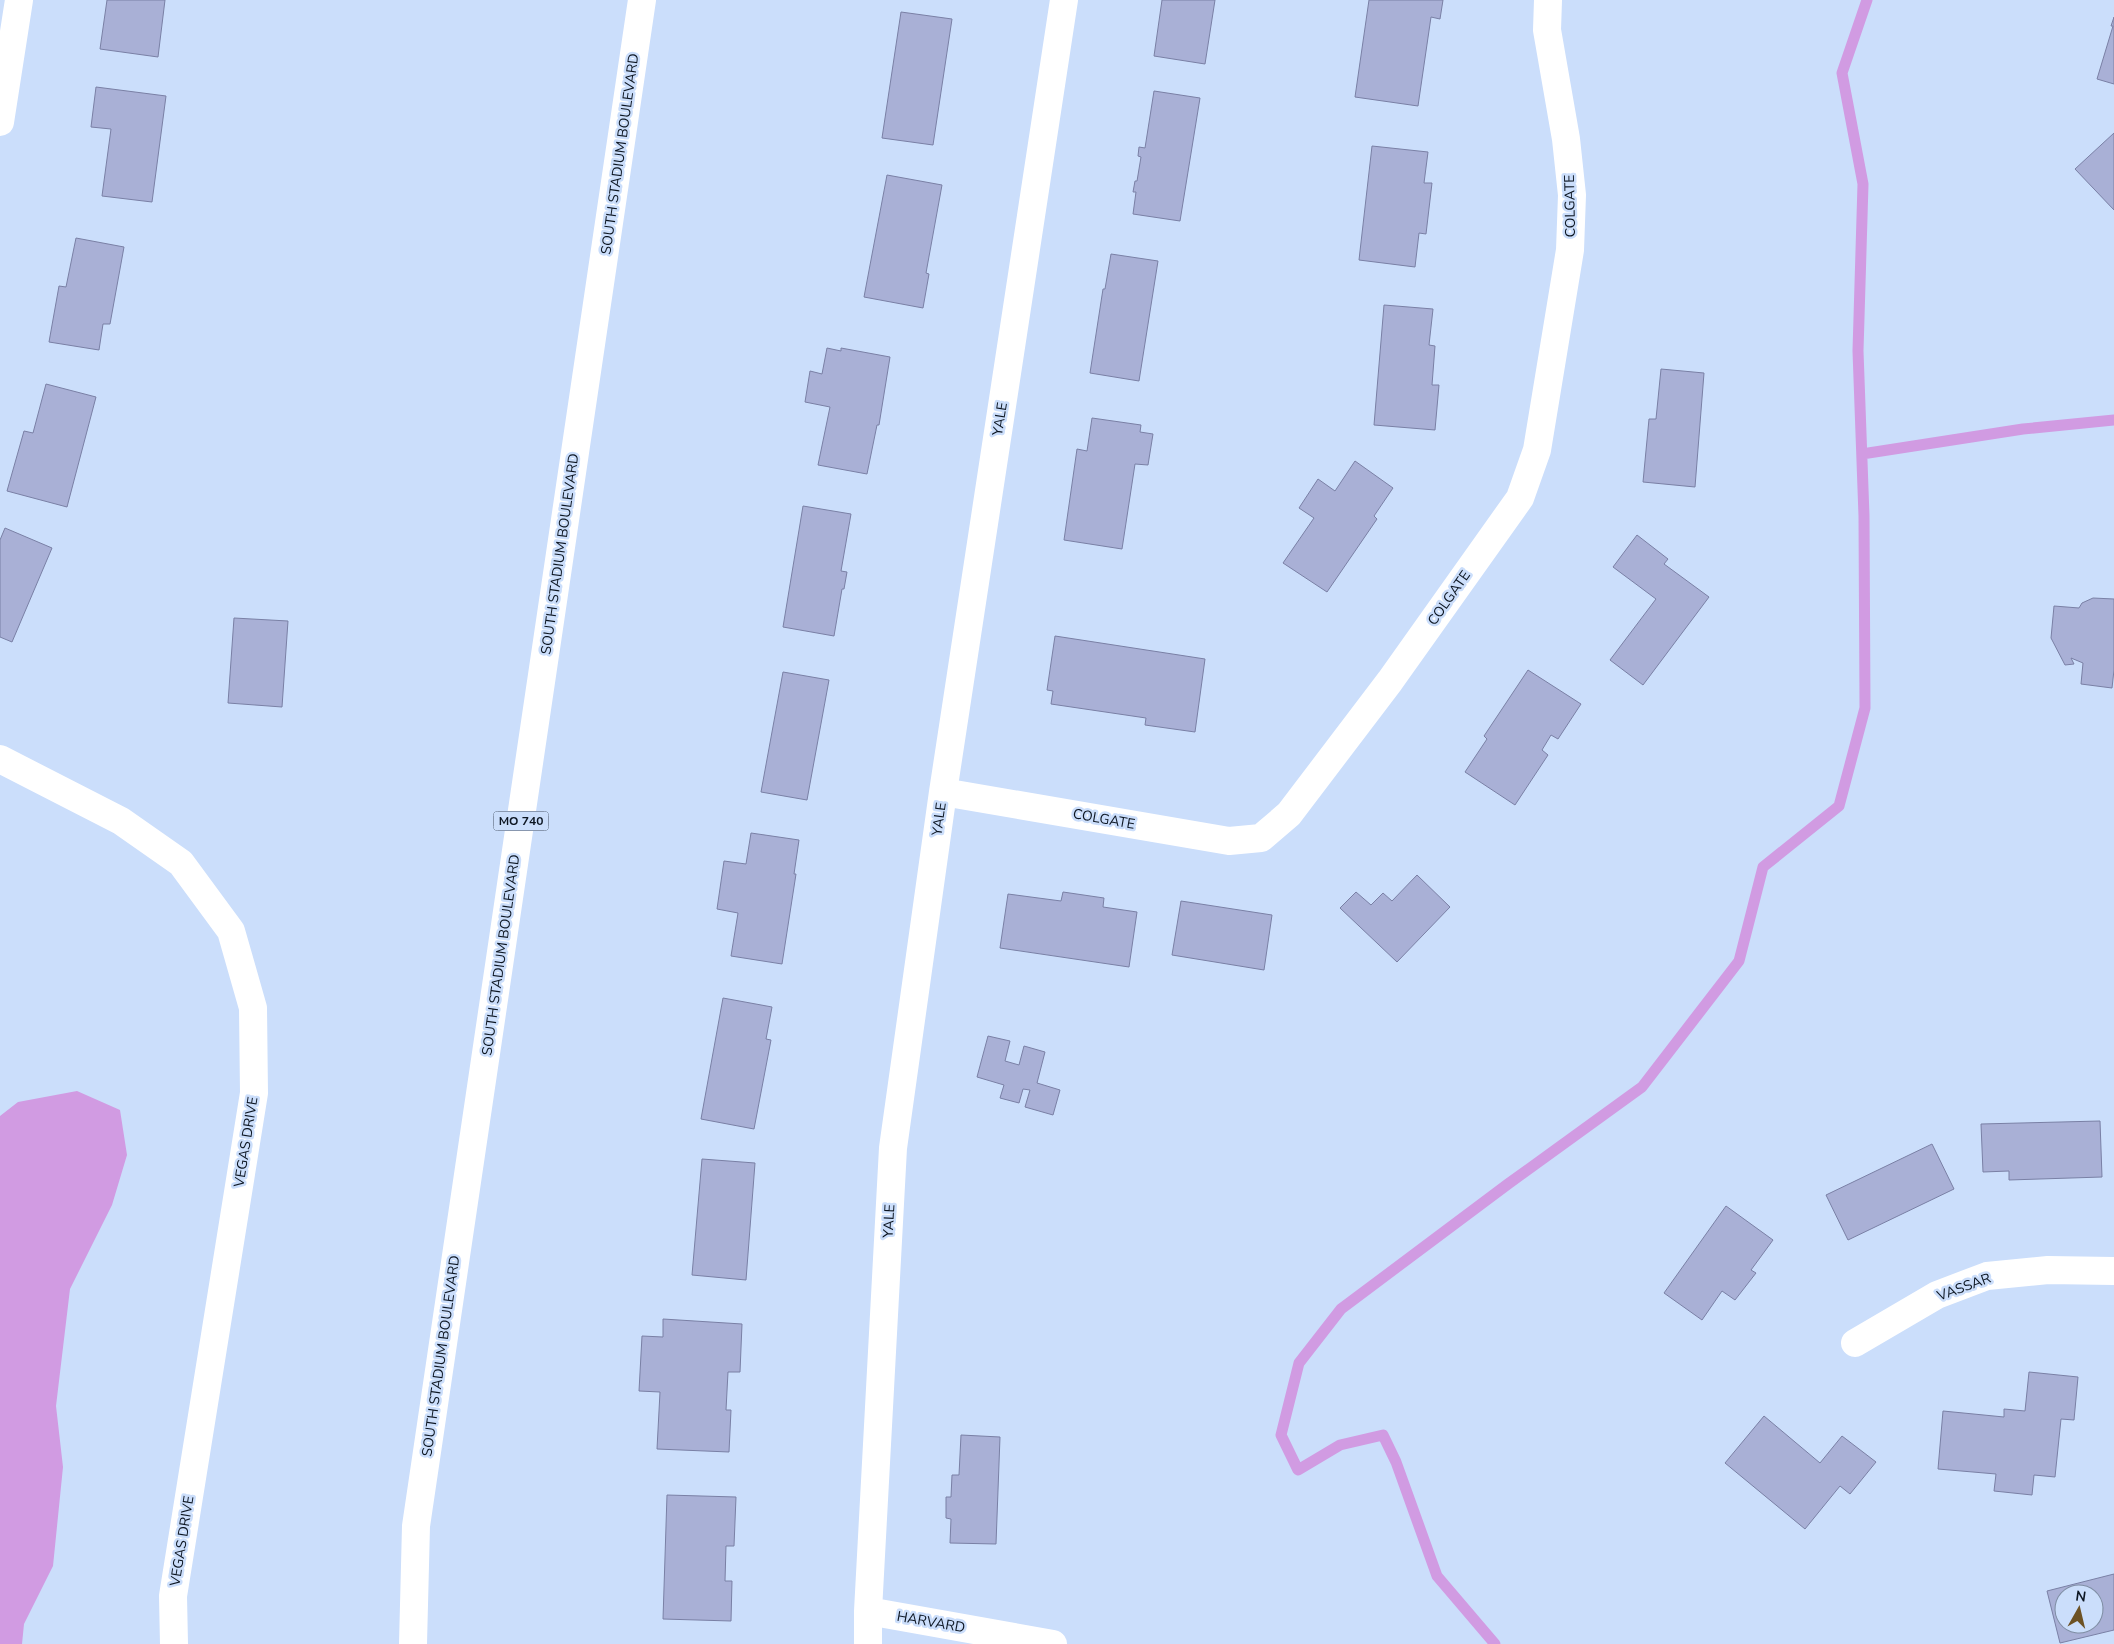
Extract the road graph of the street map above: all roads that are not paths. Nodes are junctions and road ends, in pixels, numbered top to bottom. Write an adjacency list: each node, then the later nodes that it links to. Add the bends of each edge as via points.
1 (19, 0): 5 (street)
2 (642, 0): 12 (street, SOUTH STADIUM BOULEVARD / MO 740, via 416,1526)
3 (1064, 0): 7 (street, YALE)
4 (1548, 0): 7 (street, COLGATE, via 1548,30 1572,195 1570,250 1537,450 1520,498 1390,681 1289,814 1261,838 1229,841)
5 (0, 122)
6 (0, 758): 11 (street, VEGAS DRIVE, via 121,821 181,863 231,931 253,1008 254,1094 173,1596)
7 (943, 792): 10 (street, YALE, via 893,1148)
8 (2114, 1271): 9 (street, VASSAR, via 2048,1270 1987,1276 1937,1295)
9 (1855, 1343)
10 (868, 1611): 13 (street, YALE); 14 (street, HARVARD)
11 (174, 1644)
12 (413, 1644)
13 (868, 1644)
14 (1053, 1644)

